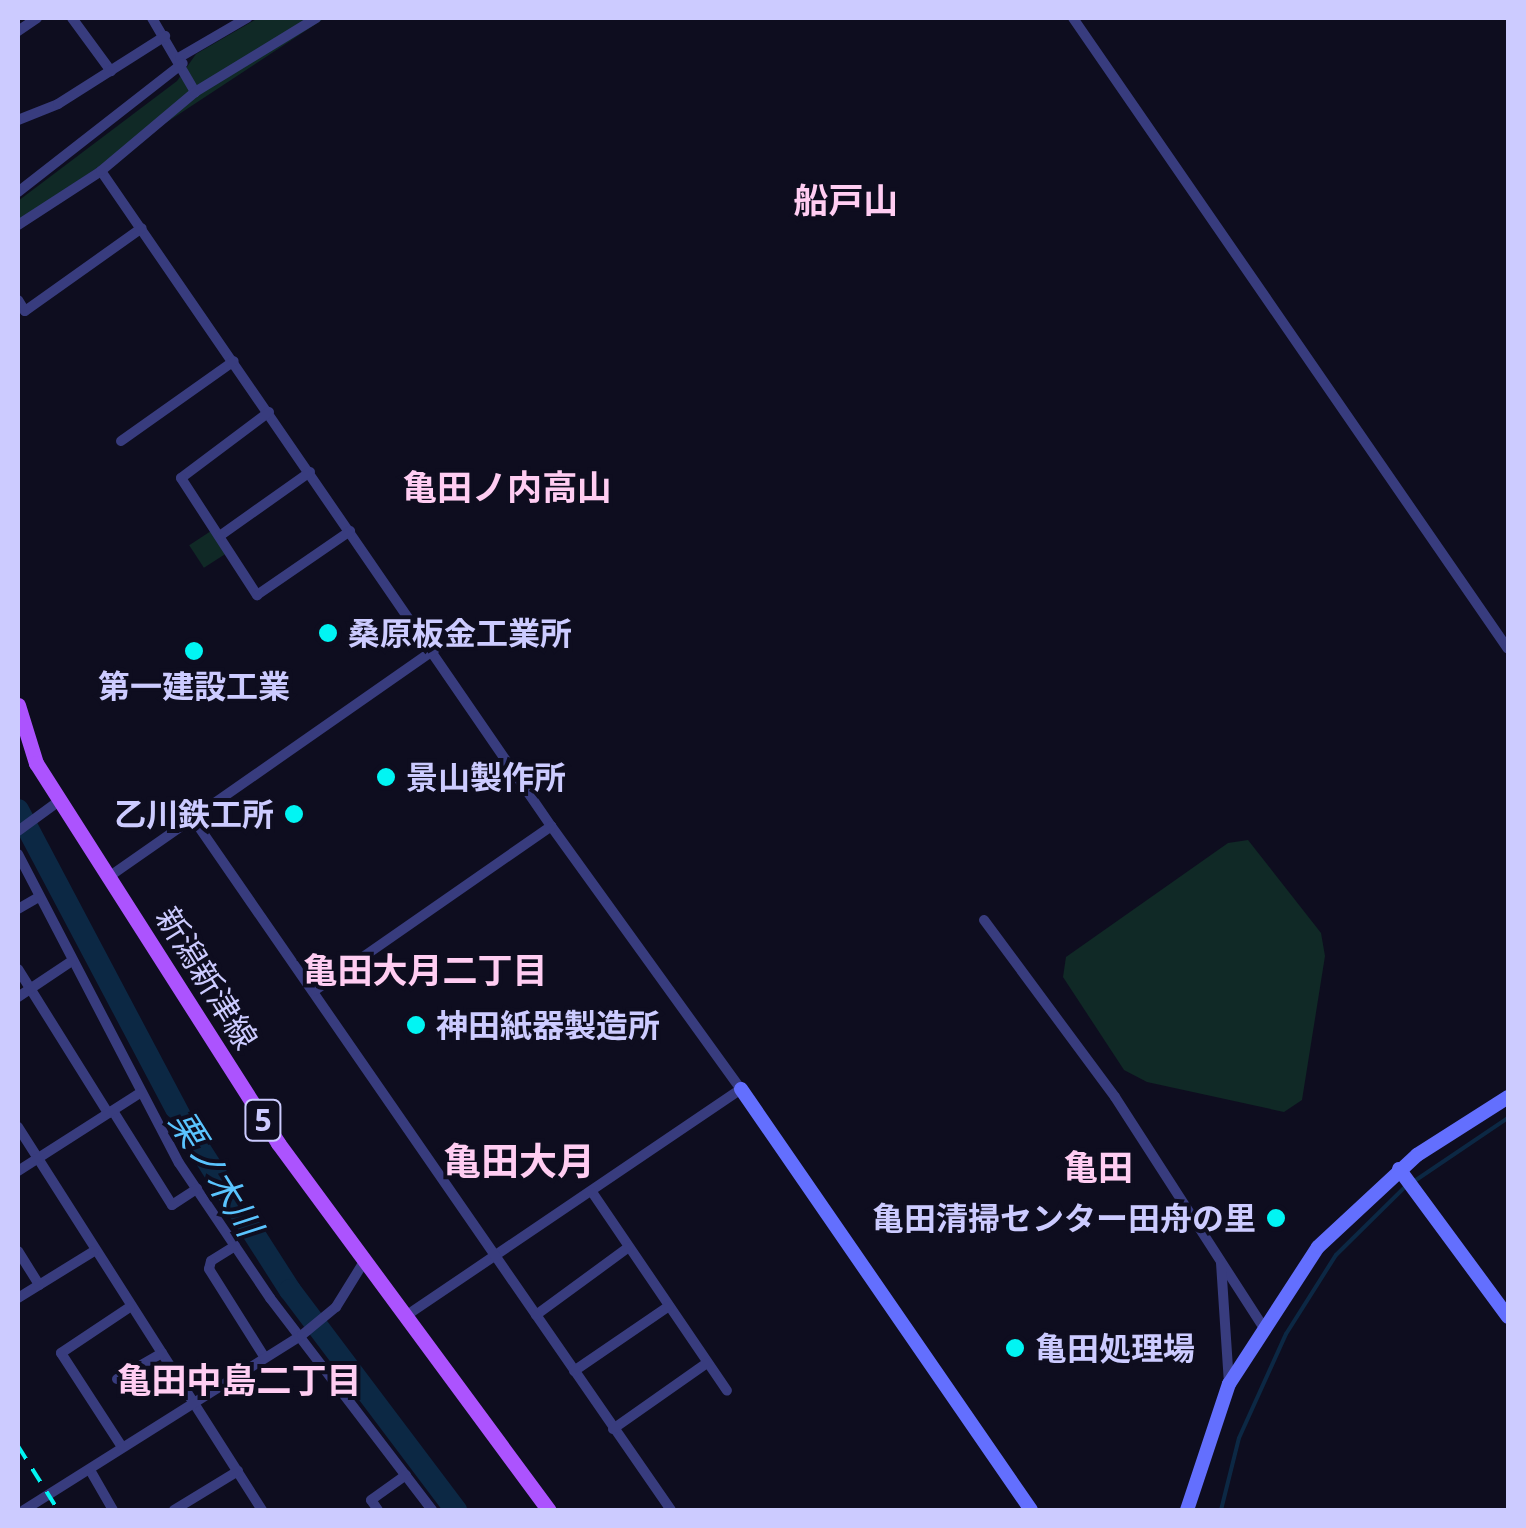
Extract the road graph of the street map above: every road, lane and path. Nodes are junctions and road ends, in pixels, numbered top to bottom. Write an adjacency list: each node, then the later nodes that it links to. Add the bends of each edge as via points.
1 (37, 18): 7 (street)
2 (72, 18): 10 (street)
3 (153, 18): 8 (street)
4 (247, 18): 9 (street)
5 (316, 18): 11 (street)
6 (1073, 18): 25 (street)
7 (18, 31)
8 (165, 36): 9 (street); 10 (street)
9 (182, 60): 11 (street); 14 (street)
10 (111, 72): 12 (street)
11 (195, 92): 13 (street)
12 (18, 120)
13 (102, 171): 15 (street); 16 (street)
14 (18, 192)
15 (18, 225)
16 (142, 228): 17 (street, via 25,311); 18 (street)
17 (18, 300)
18 (234, 362): 19 (street); 20 (street)
19 (268, 412): 21 (street); 23 (street, via 181,478)
20 (121, 440)
21 (310, 472): 22 (street); 23 (street)
22 (350, 531): 23 (street, via 257,595); 24 (street)
23 (221, 536)
24 (435, 648): 28 (street); 29 (street)
25 (1508, 649)
26 (18, 705): 27 (main road, 新潟新津線 / 5, via 36,763)
27 (59, 801): 30 (street); 32 (main road, 新潟新津線 / 5)
28 (192, 817): 32 (street); 39 (street)
29 (551, 826): 39 (street); 41 (street)
30 (18, 831)
31 (18, 854): 33 (street)
32 (110, 876): 56 (main road, 新潟新津線 / 5, via 278,1143)
33 (38, 897): 34 (street); 36 (street)
34 (18, 909)
35 (984, 920): 57 (street, via 1115,1097)
36 (72, 962): 38 (street); 42 (street)
37 (18, 969): 38 (street)
38 (31, 989): 40 (street); 44 (street)
39 (314, 991): 55 (street)
40 (18, 997)
41 (742, 1090): 50 (street); 88 (street)
42 (140, 1093): 44 (street); 49 (street)
43 (1508, 1096): 48 (street)
44 (111, 1112): 46 (street); 49 (street, via 172,1205)
45 (18, 1128): 46 (street)
46 (37, 1159): 47 (street); 54 (street)
47 (18, 1171)
48 (1401, 1172): 64 (street); 65 (street, via 1318,1247)
49 (197, 1189): 51 (street)
50 (592, 1192): 52 (street); 55 (street)
51 (235, 1246): 66 (street); 68 (street, via 210,1260 209,1269)
52 (629, 1247): 60 (street); 63 (street)
53 (18, 1251): 58 (street)
54 (94, 1252): 58 (street); 61 (street)
55 (496, 1256): 62 (street); 63 (street)
56 (365, 1260): 62 (main road, 新潟新津線 / 5); 66 (street, via 336,1307)
57 (1220, 1262): 65 (street); 72 (street)
58 (39, 1285): 59 (street)
59 (18, 1298)
60 (669, 1306): 69 (street); 70 (street)
61 (130, 1307): 67 (street); 76 (street, via 61,1353)
62 (407, 1315): 86 (main road, 新潟新津線 / 5)
63 (536, 1316): 70 (street)
64 (1508, 1317)
65 (1262, 1326): 72 (street)
66 (302, 1335): 68 (street); 79 (street)
67 (162, 1353): 71 (street); 74 (street)
68 (266, 1358): 74 (street)
69 (708, 1363): 73 (street); 75 (street)
70 (574, 1371): 75 (street)
71 (117, 1379)
72 (1229, 1384): 89 (street)
73 (727, 1391)
74 (195, 1400): 76 (street); 78 (street)
75 (613, 1429): 87 (street)
76 (122, 1447): 77 (street)
77 (90, 1470): 80 (street); 81 (street)
78 (238, 1472): 82 (street); 83 (street)
79 (406, 1475): 84 (street, via 371,1500); 85 (street)
80 (24, 1510)
81 (113, 1510)
82 (174, 1510)
83 (262, 1510)
84 (378, 1510)
85 (432, 1510)
86 (550, 1510)
87 (671, 1510)
88 (1031, 1510)
89 (1187, 1510)

